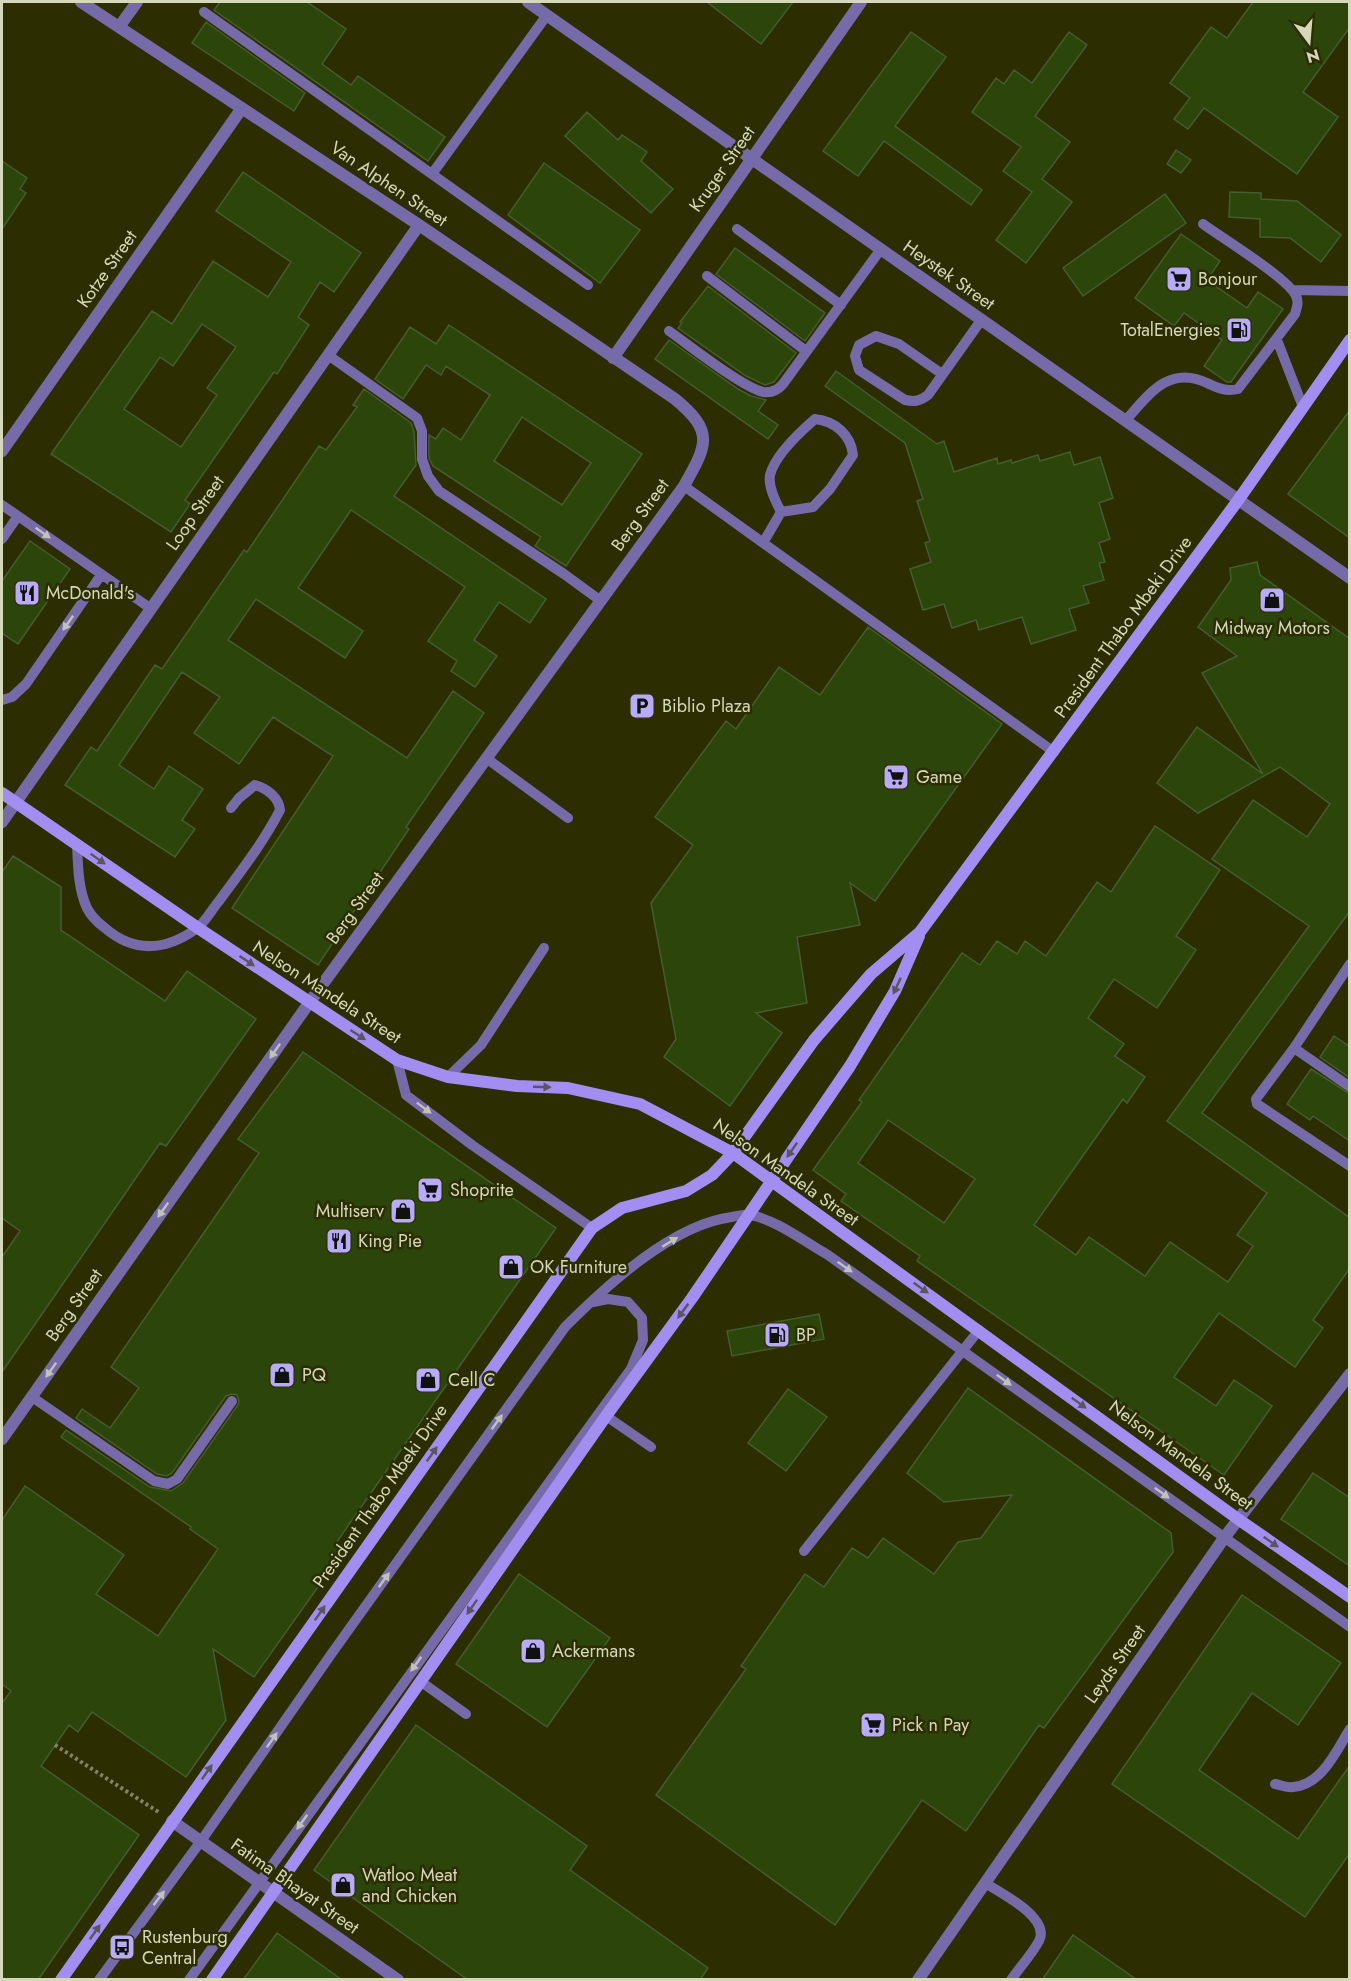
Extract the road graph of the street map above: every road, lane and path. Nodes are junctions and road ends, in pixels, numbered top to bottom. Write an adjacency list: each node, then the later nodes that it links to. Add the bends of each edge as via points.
1 (81, 2): 7 (street, Van Alphen Street)
2 (137, 2): 7 (street)
3 (528, 2): 6 (street, Heystek Street)
4 (861, 2): 9 (street, Kruger Street)
5 (204, 12): 10 (lane)
6 (547, 15): 9 (street, Heystek Street); 10 (lane)
7 (119, 27): 8 (street, Van Alphen Street)
8 (242, 108): 12 (street, Van Alphen Street); 31 (street, Kotze Street)
9 (751, 158): 14 (street, Heystek Street); 26 (street, Kruger Street)
10 (432, 174): 16 (lane)
11 (1203, 224): 17 (lane, via 1284,280)
12 (419, 225): 25 (street, Loop Street); 26 (street, Van Alphen Street)
13 (737, 230): 19 (lane)
14 (881, 249): 19 (lane); 20 (street, Heystek Street)
15 (707, 276): 24 (lane)
16 (588, 285)
17 (1292, 290): 18 (lane); 22 (lane, via 1297,305)
18 (1350, 291)
19 (841, 305): 24 (lane)
20 (981, 319): 27 (lane); 30 (street, Heystek Street)
21 (669, 331): 24 (lane, via 744,383 764,392 777,390)
22 (1276, 340): 29 (lane); 30 (lane, via 1238,389 1220,389 1183,376 1173,378 1147,397)
23 (1350, 340): 29 (street, President Thabo Mbeki Drive)
24 (806, 351)
25 (328, 355): 41 (lane, via 417,418 423,431 422,459 439,491); 42 (street, Loop Street)
26 (613, 358): 28 (street, Van Alphen Street)
27 (942, 374): 27 (lane, via 899,344 876,336 859,345 855,356 859,370 914,402 928,396)
28 (675, 399): 32 (street, Berg Street, via 693,414 702,430 702,449)
29 (1303, 407): 33 (street, President Thabo Mbeki Drive)
30 (1126, 420): 33 (street, Heystek Street)
31 (2, 451)
32 (684, 486): 38 (lane); 41 (street, Berg Street)
33 (1239, 499): 40 (street, Heystek Street); 44 (street, President Thabo Mbeki Drive)
34 (2, 505): 36 (lane)
35 (781, 512): 35 (lane, via 813,507 853,455 852,445 828,420 815,419 796,434 777,462 770,476); 38 (lane)
36 (18, 516): 37 (lane); 39 (lane, one-way to 39)
37 (2, 538)
38 (763, 543): 44 (lane)
39 (101, 575): 42 (lane); 43 (lane, one-way to 43, via 26,684 12,697)
40 (1350, 578)
41 (601, 601): 45 (street, Berg Street)
42 (150, 608): 47 (street, Loop Street)
43 (2, 700)
44 (1054, 752): 53 (street, President Thabo Mbeki Drive)
45 (486, 758): 49 (lane); 56 (street, Berg Street)
46 (2, 793): 47 (street, Nelson Mandela Street)
47 (15, 802): 50 (street, Loop Street); 51 (street, Nelson Mandela Street)
48 (231, 808): 52 (lane, via 255,785 269,792 280,810 245,866)
49 (568, 818)
50 (2, 822)
51 (77, 845): 52 (street, Nelson Mandela Street, one-way to 52); 52 (lane, via 86,907 94,920 115,937 145,947 158,946 172,943)
52 (198, 928): 56 (street, Nelson Mandela Street, one-way to 56)
53 (920, 932): 61 (street, President Thabo Mbeki Drive, via 871,974 814,1040); 63 (street, President Thabo Mbeki Drive, one-way to 63, via 895,991 850,1066)
54 (544, 948): 59 (lane, via 481,1045)
55 (1350, 964): 57 (lane)
56 (309, 1003): 58 (street, Nelson Mandela Street, one-way to 58); 70 (street, Berg Street, one-way to 70)
57 (1294, 1048): 60 (lane); 62 (lane, via 1256,1099 1257,1104)
58 (397, 1060): 59 (street, Nelson Mandela Street); 65 (lane, one-way to 65, via 406,1095)
59 (448, 1077): 61 (street, Nelson Mandela Street, one-way to 61, via 568,1088 640,1104)
60 (1350, 1087)
61 (733, 1153): 63 (street, Nelson Mandela Street); 65 (street, President Thabo Mbeki Drive, via 712,1175 686,1191 622,1208)
62 (1350, 1166)
63 (771, 1181): 64 (street, President Thabo Mbeki Drive); 67 (street, Nelson Mandela Street, one-way to 67)
64 (748, 1214): 66 (lane, one-way to 64, via 670,1241 716,1219); 68 (lane, one-way to 68, via 769,1221 828,1255); 72 (street, President Thabo Mbeki Drive, one-way to 72)
65 (592, 1228): 85 (street, President Thabo Mbeki Drive, one-way to 65)
66 (590, 1302): 86 (lane, one-way to 66, via 565,1327); 87 (lane, one-way to 87, via 628,1302 642,1318 643,1340 631,1369)
67 (979, 1330): 68 (lane); 75 (street, Nelson Mandela Street, one-way to 75)
68 (964, 1351): 76 (lane, one-way to 76); 77 (lane)
69 (1350, 1374): 75 (street, Leyds Street)
70 (32, 1397): 71 (lane, via 154,1481 168,1484 177,1479); 73 (street, Berg Street)
71 (232, 1401)
72 (606, 1416): 74 (lane); 80 (street, President Thabo Mbeki Drive, one-way to 80)
73 (2, 1439)
74 (651, 1446)
75 (1238, 1519): 76 (street, Leyds Street); 78 (street, Nelson Mandela Street, one-way to 78)
76 (1224, 1538): 79 (lane); 88 (street, Leyds Street)
77 (804, 1551)
78 (1350, 1597)
79 (1350, 1627)
80 (420, 1681): 81 (lane); 89 (street, President Thabo Mbeki Drive)
81 (466, 1714)
82 (1350, 1729): 84 (lane, via 1318,1777 1292,1788)
83 (55, 1745): 85 (path)
84 (1275, 1784)
85 (172, 1821): 86 (street, Fatima Bhayat Street); 90 (street, President Thabo Mbeki Drive, one-way to 85)
86 (201, 1841): 87 (street, Fatima Bhayat Street); 91 (lane, one-way to 86)
87 (258, 1882): 89 (street, Fatima Bhayat Street); 92 (lane)
88 (985, 1883): 95 (street, Leyds Street); 96 (lane, via 1027,1911 1041,1930 1040,1939)
89 (273, 1893): 93 (street, President Thabo Mbeki Drive); 94 (street, Fatima Bhayat Street)
90 (61, 1980)
91 (99, 1980)
92 (189, 1980)
93 (212, 1980)
94 (398, 1980)
95 (918, 1980)
96 (1011, 1980)

